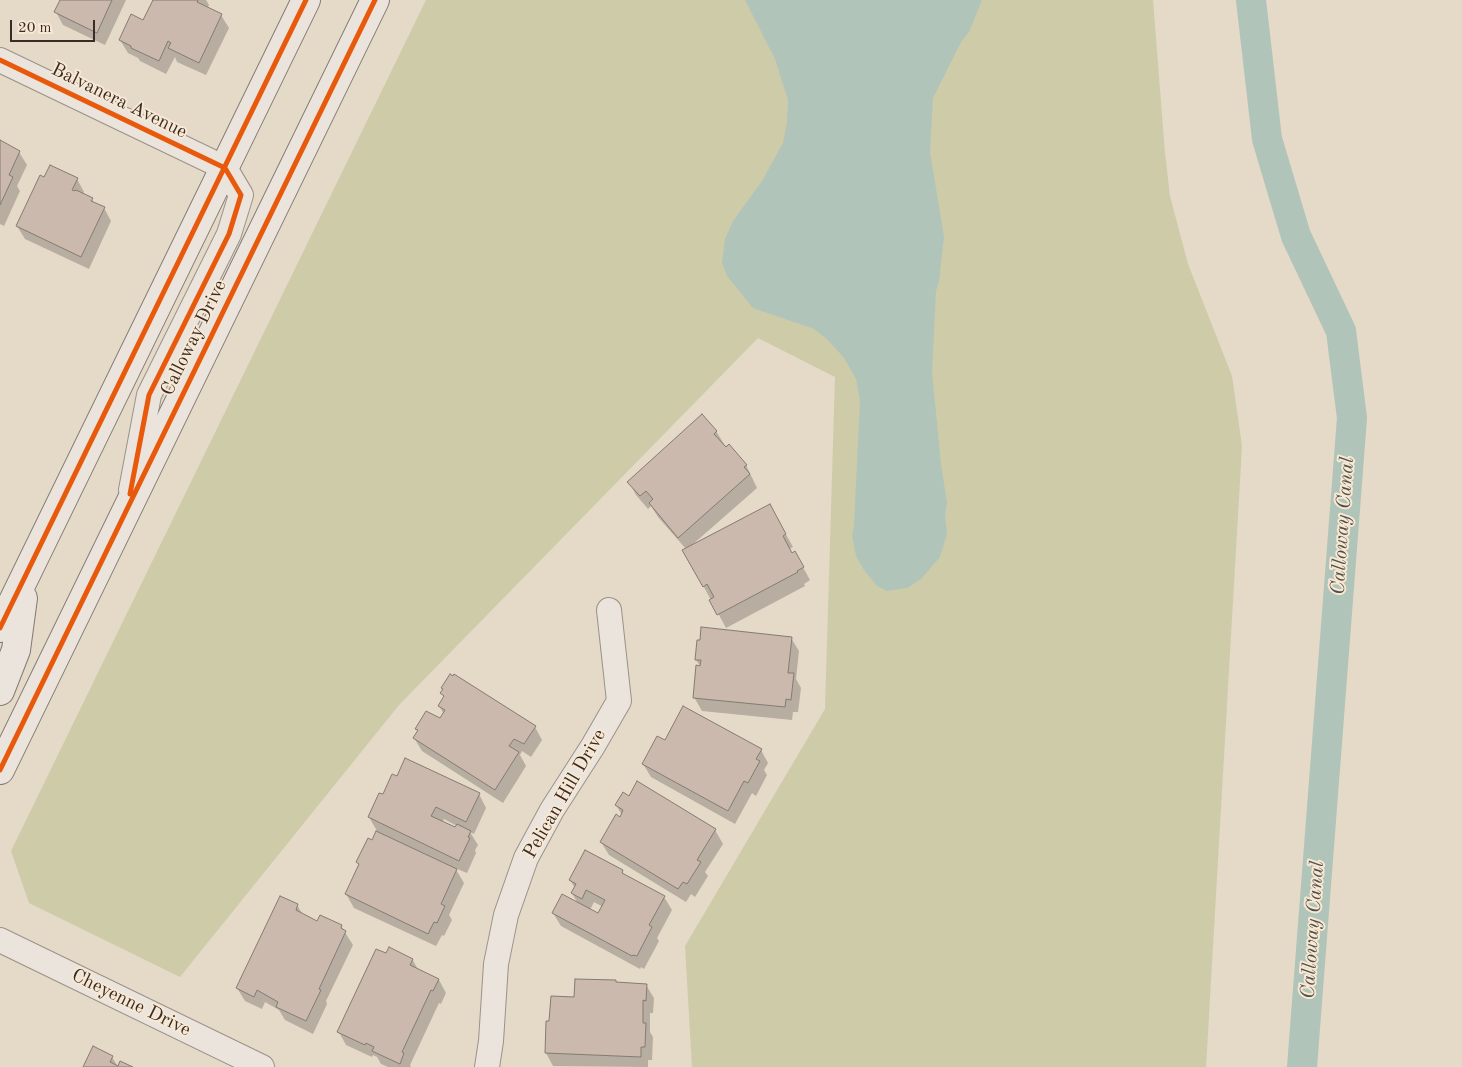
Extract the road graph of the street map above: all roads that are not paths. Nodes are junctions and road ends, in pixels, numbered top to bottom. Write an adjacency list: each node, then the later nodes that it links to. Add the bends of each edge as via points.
1 (306, 0): 4 (main road)
2 (375, 0): 5 (main road, Calloway Drive)
3 (0, 60): 4 (street, Balvanera Avenue)
4 (225, 168): 5 (street, via 241,195 229,234 149,394); 6 (main road)
5 (126, 511): 10 (main road, Calloway Drive)
6 (26, 574): 8 (main road); 9 (main road, via 16,650)
7 (609, 610): 13 (street, Pelican Hill Drive, via 619,701 526,858 506,915 496,964)
8 (0, 628)
9 (0, 692)
10 (0, 770)
11 (0, 940): 12 (street, Cheyenne Drive)
12 (262, 1067)
13 (487, 1067)

